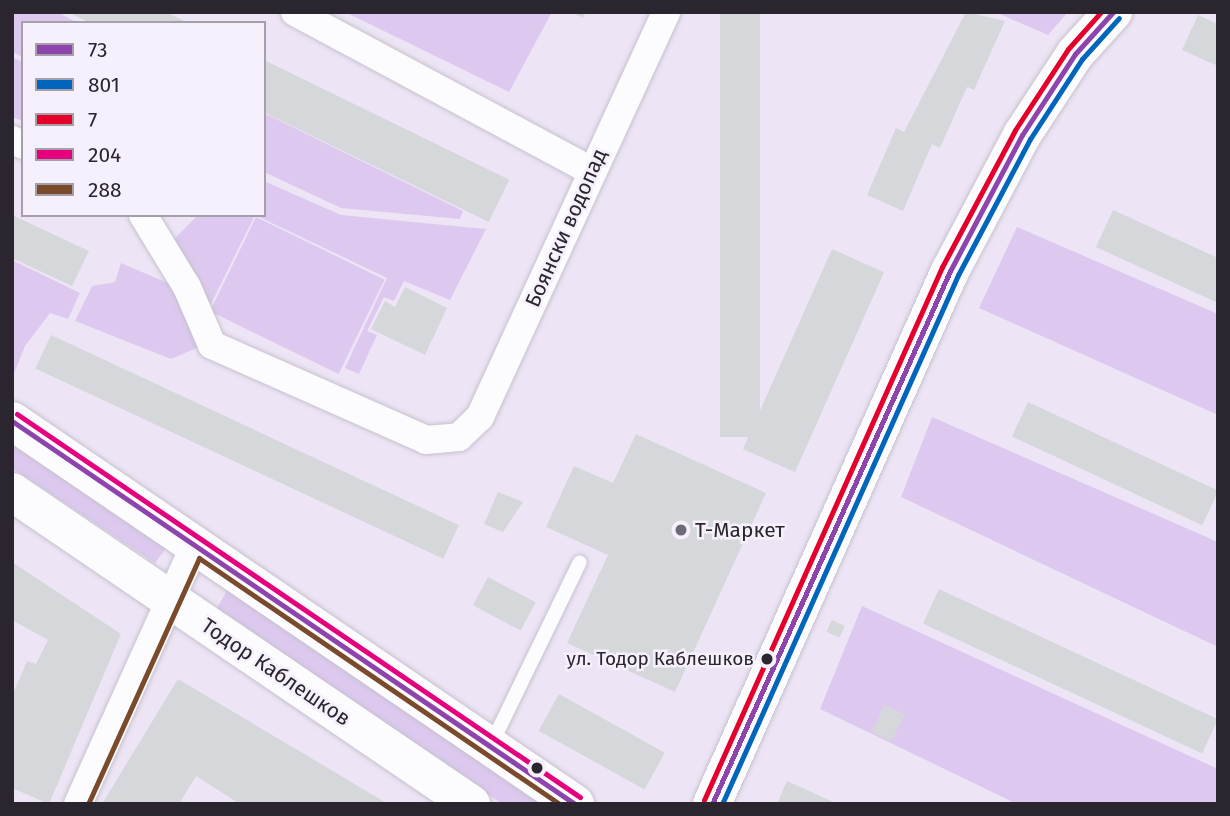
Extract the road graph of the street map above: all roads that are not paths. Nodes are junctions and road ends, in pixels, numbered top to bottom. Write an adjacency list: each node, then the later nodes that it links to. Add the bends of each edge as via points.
1 (295, 12): 4 (street)
2 (666, 12): 4 (street, Боянски водопад)
3 (1113, 12): 15 (main road, via 1075,54 1022,135 950,271)
4 (591, 171): 5 (street, Боянски водопад, via 480,417 459,437 426,440 212,345 187,287)
5 (144, 217)
6 (12, 421): 8 (main road)
7 (12, 492): 10 (main road, Тодор Каблешков)
8 (195, 545): 10 (street); 11 (main road)
9 (580, 562): 11 (lane)
10 (170, 600): 12 (main road, Тодор Каблешков); 13 (street)
11 (490, 746): 14 (main road)
12 (459, 800)
13 (78, 804)
14 (575, 804)
15 (712, 804)

